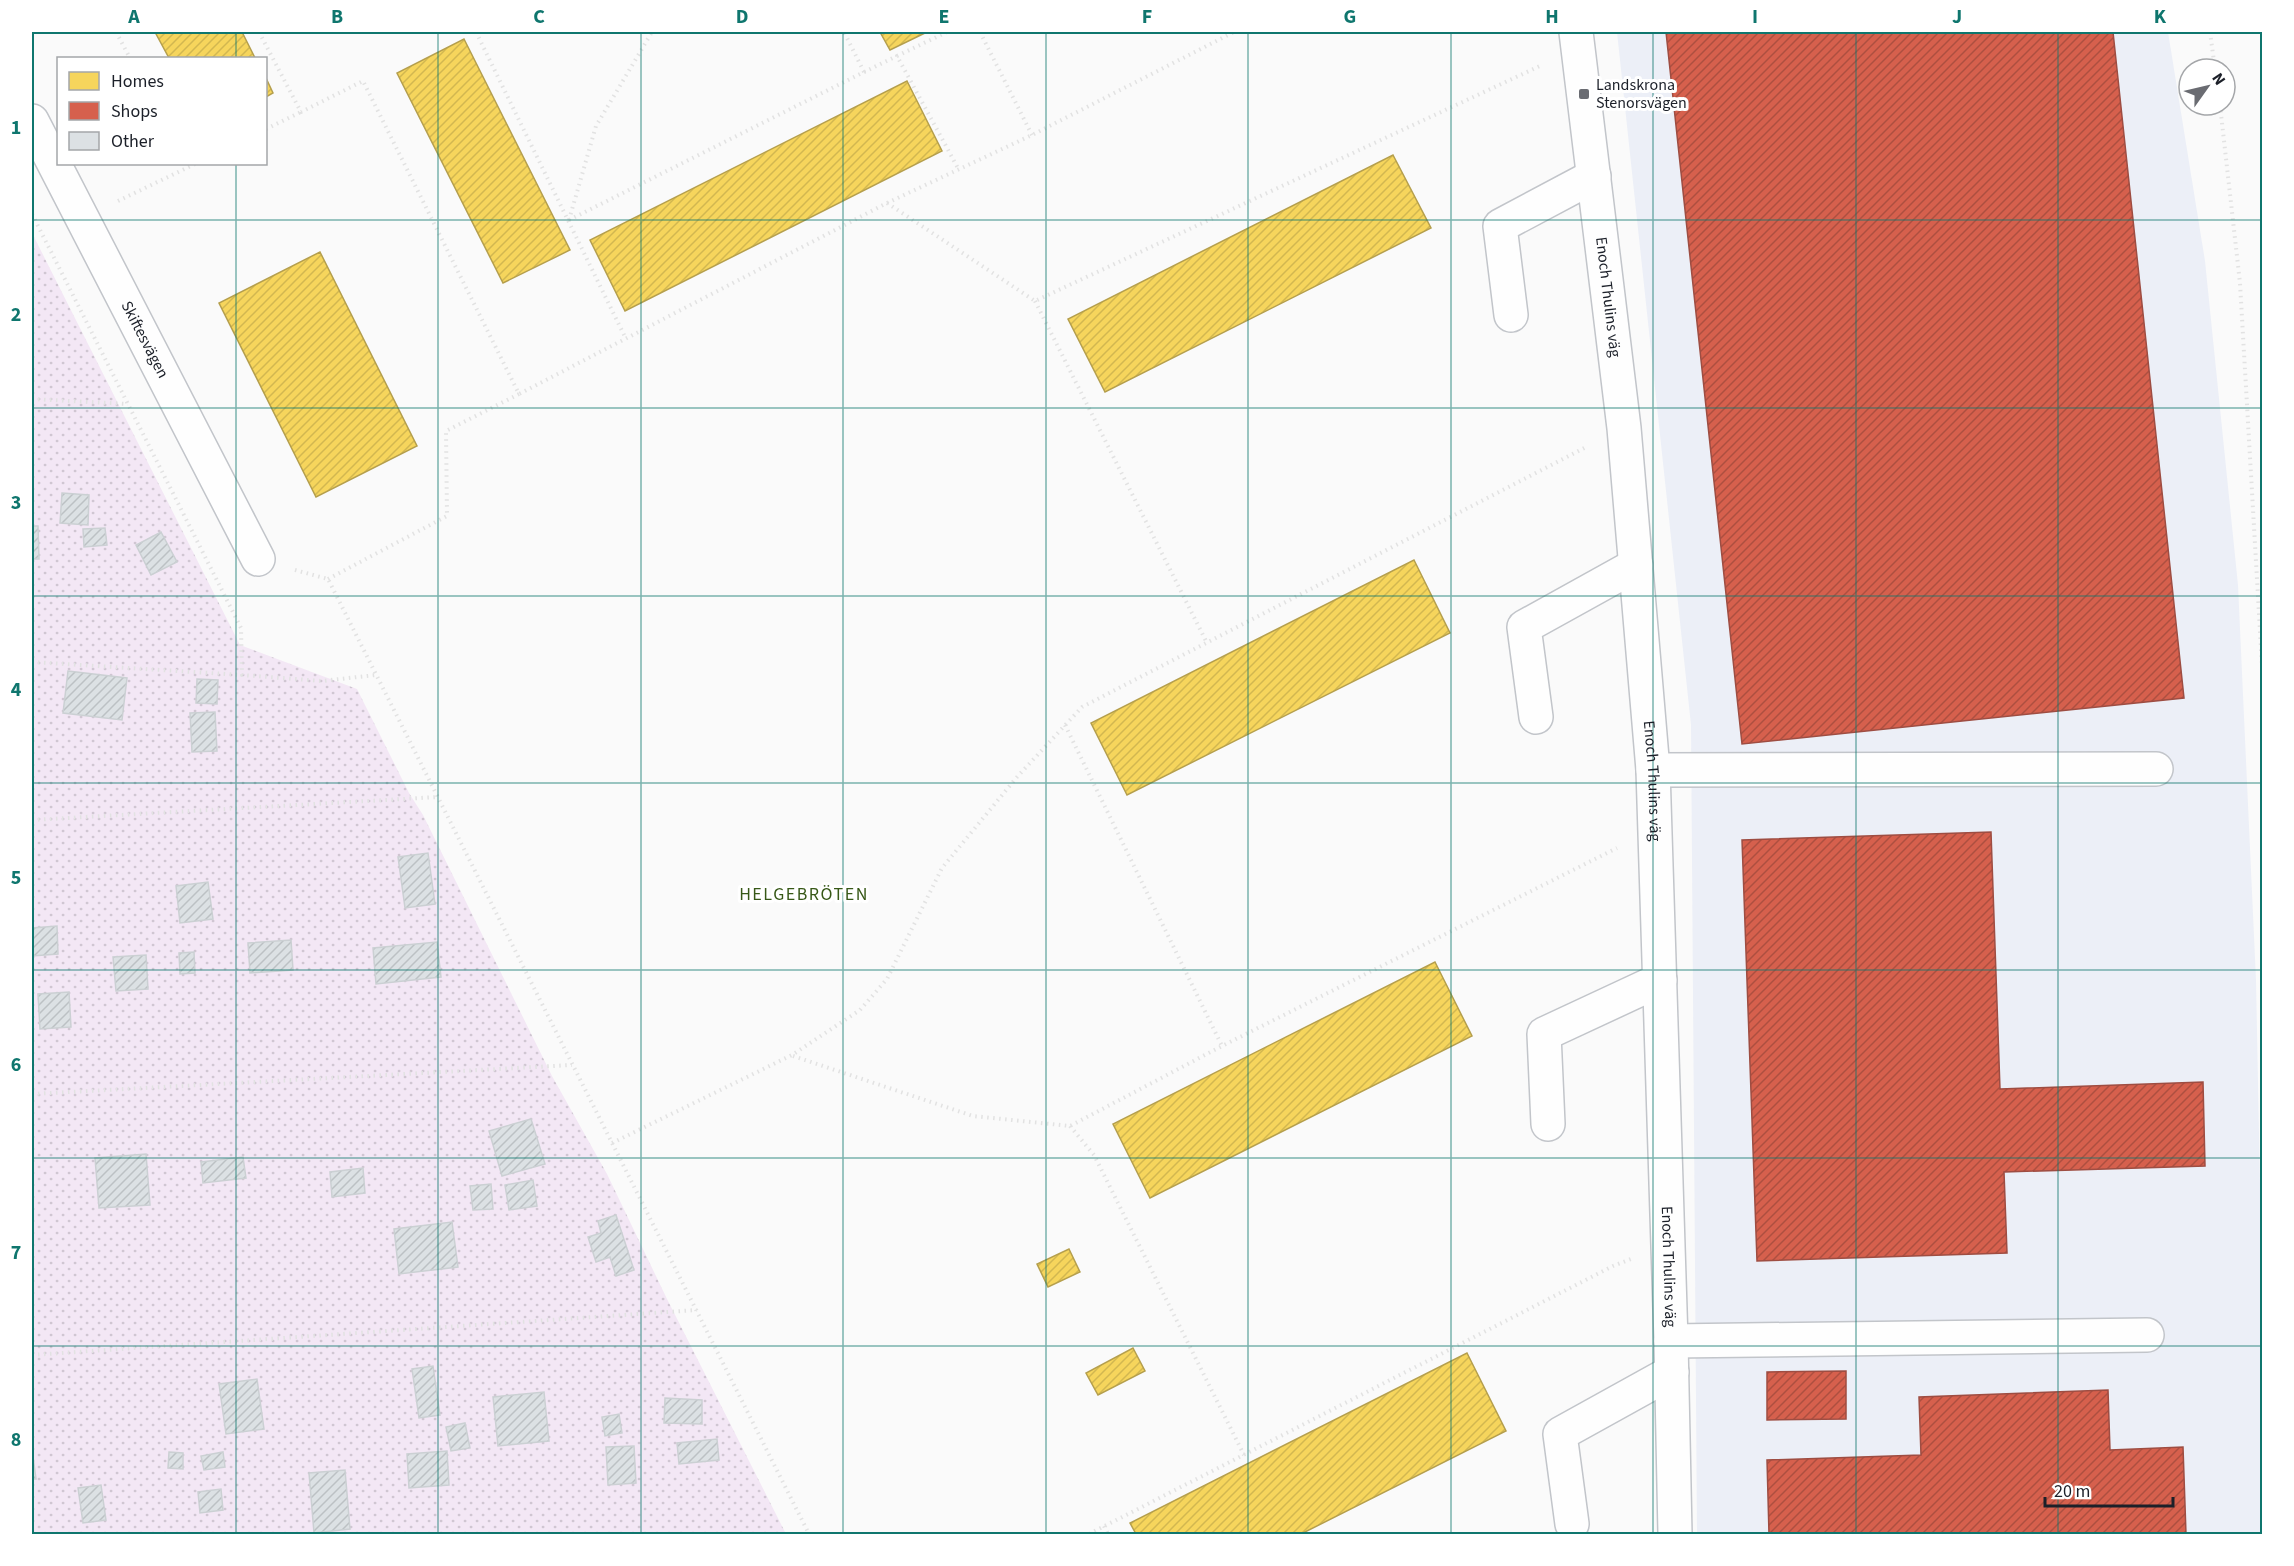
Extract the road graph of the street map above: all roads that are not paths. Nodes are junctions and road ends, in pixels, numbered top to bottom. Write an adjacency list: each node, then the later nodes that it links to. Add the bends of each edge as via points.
1 (1577, 40): 3 (street, Enoch Thulins väg)
2 (32, 121): 5 (street, Skiftesvägen)
3 (1594, 176): 4 (street, via 1500,226); 6 (street, Enoch Thulins väg)
4 (1511, 315)
5 (258, 559)
6 (1636, 565): 7 (street, via 1524,627); 8 (street, Enoch Thulins väg)
7 (1536, 717)
8 (1653, 770): 9 (street); 10 (street, Enoch Thulins väg)
9 (2156, 770)
10 (1660, 980): 11 (street, via 1544,1034); 13 (street, Enoch Thulins väg)
11 (1548, 1124)
12 (2147, 1335): 13 (street)
13 (1671, 1357): 14 (street, via 1560,1434); 15 (street, Enoch Thulins väg)
14 (1572, 1524)
15 (1675, 1534)

